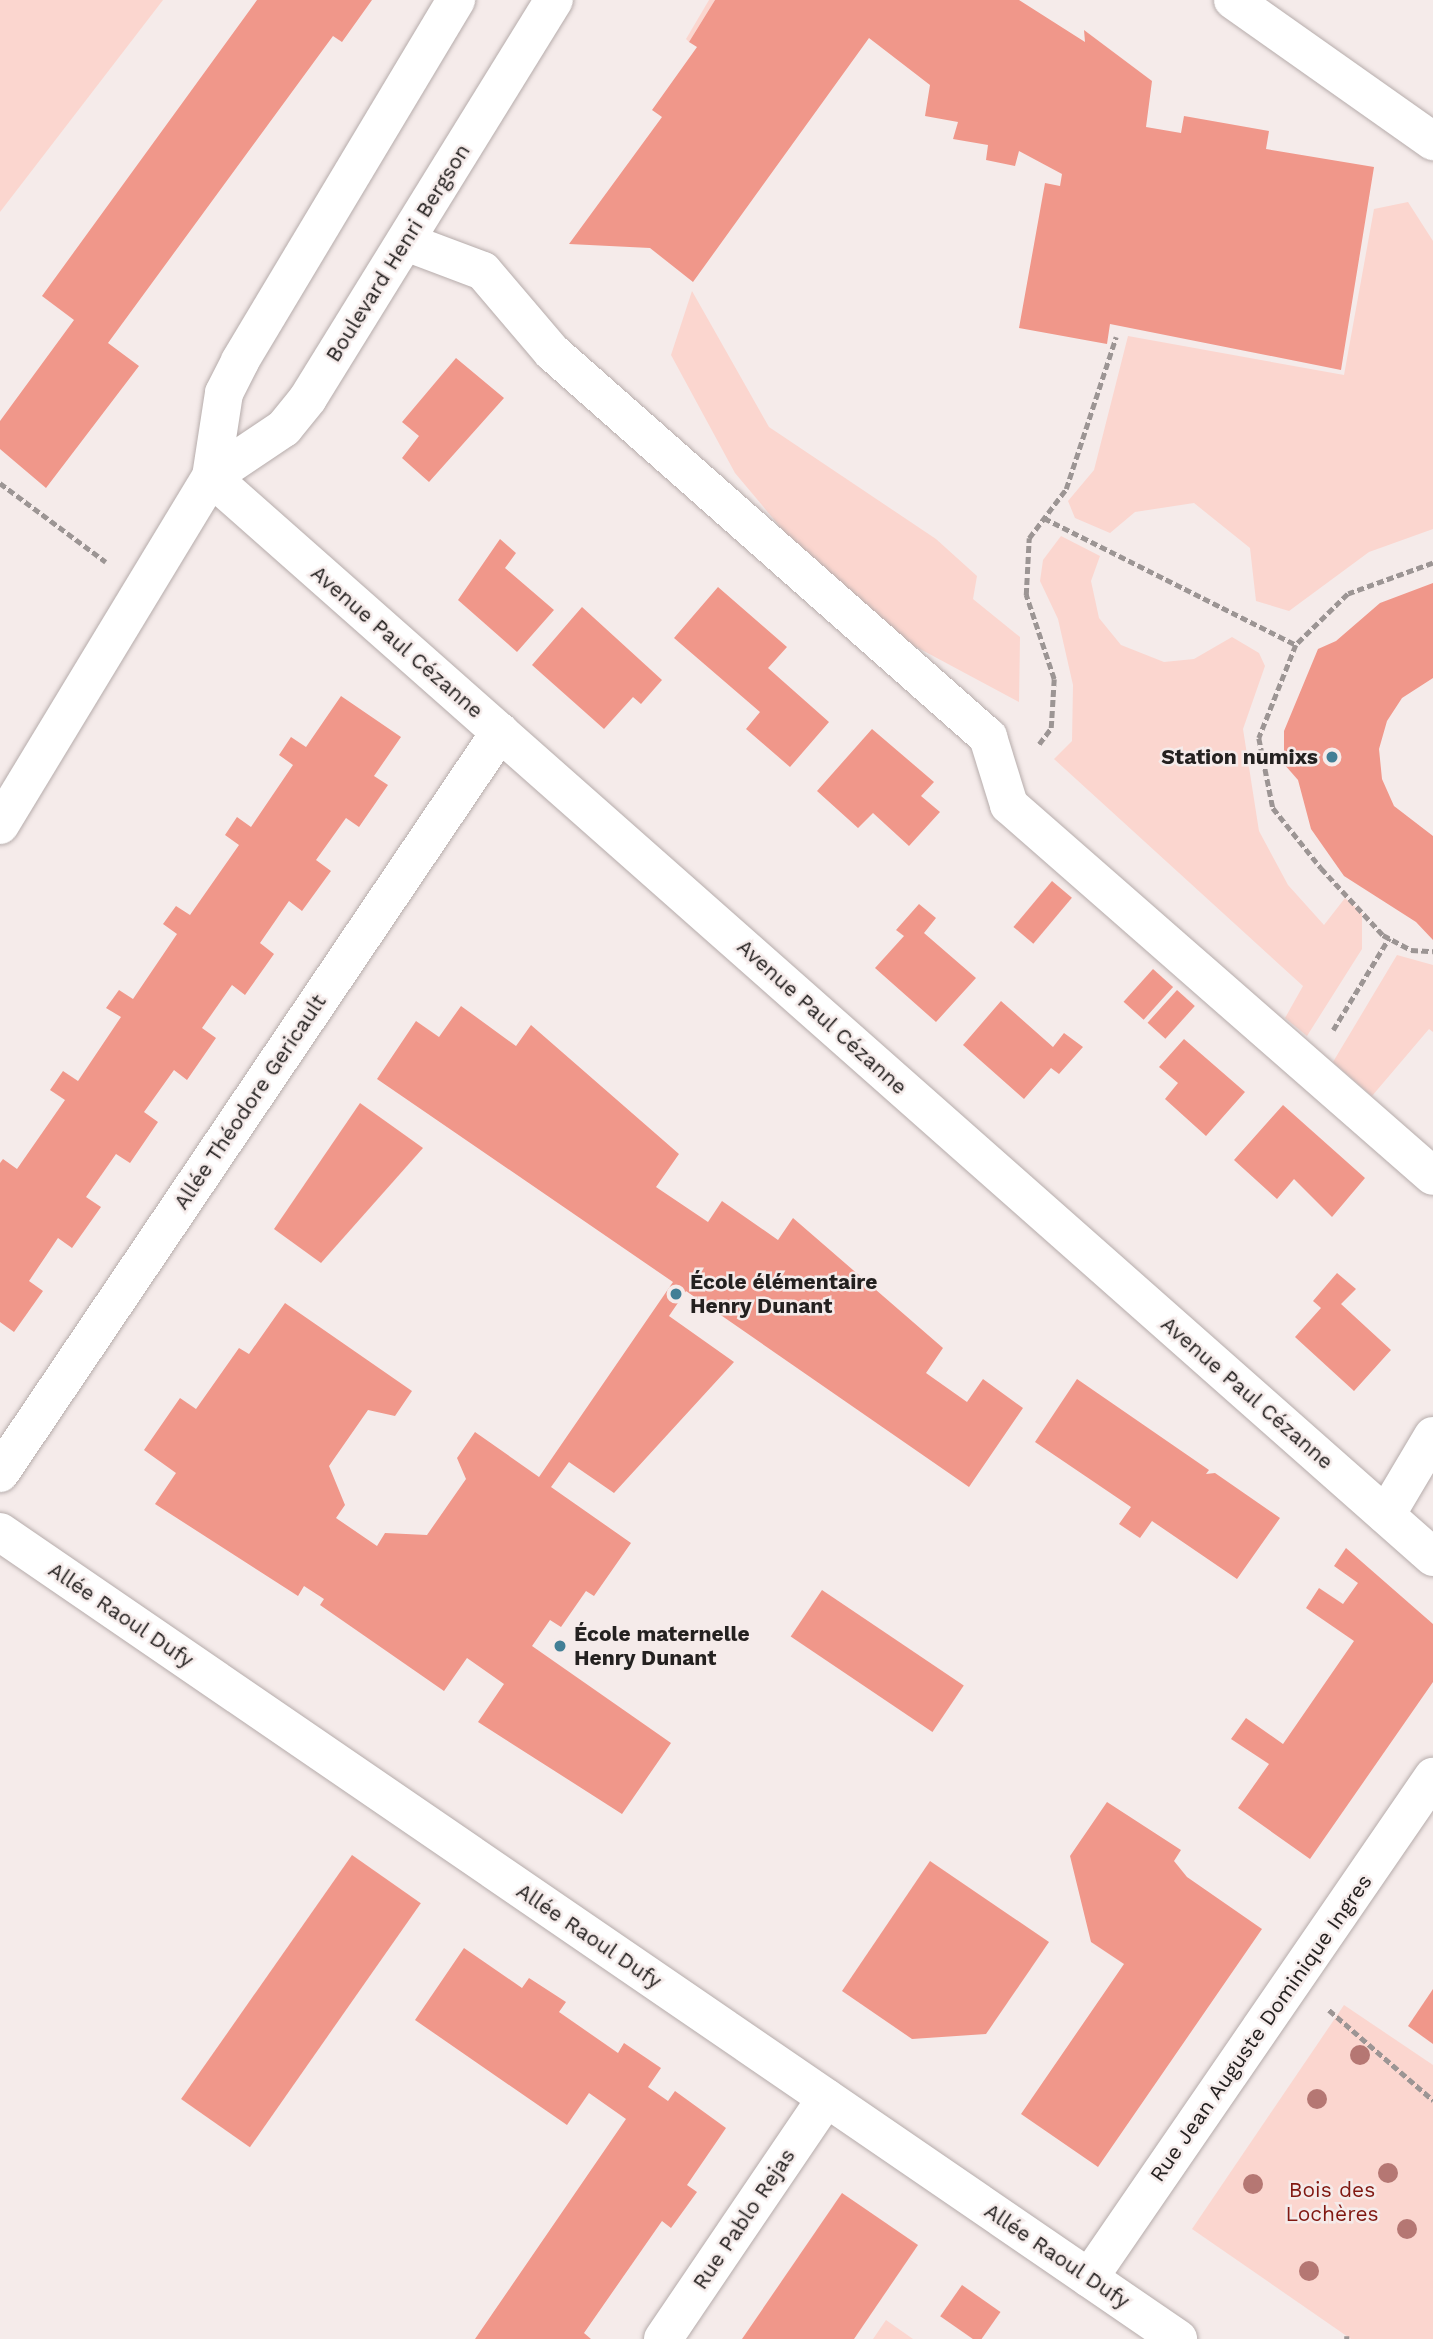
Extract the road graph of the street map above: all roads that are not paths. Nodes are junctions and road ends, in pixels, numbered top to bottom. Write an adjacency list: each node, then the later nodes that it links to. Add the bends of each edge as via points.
1 (456, 0): 6 (street, Boulevard Henri Bergson, via 240,361 224,393)
2 (554, 0): 5 (street, Boulevard Henri Bergson)
3 (1233, 0): 4 (street)
4 (1433, 141)
5 (406, 242): 6 (street, Boulevard Henri Bergson, via 284,428); 9 (street, via 483,271 552,352 988,737 1009,805)
6 (211, 477): 7 (street, Avenue Paul Cézanne); 8 (street, Boulevard Henri Bergson)
7 (500, 732): 11 (street, Allée Théodore Gericault); 12 (street, Avenue Paul Cézanne)
8 (0, 825)
9 (1433, 1176)
10 (1433, 1436): 12 (street)
11 (0, 1473)
12 (1386, 1515): 14 (street, Avenue Paul Cézanne)
13 (0, 1532): 16 (street, Allée Raoul Dufy)
14 (1433, 1557)
15 (1433, 1777): 17 (street, Rue Jean Auguste Dominique Ingres)
16 (826, 2098): 17 (street, Allée Raoul Dufy); 18 (street, Rue Pablo Rejas)
17 (1088, 2278): 19 (street, Allée Raoul Dufy)
18 (663, 2339)
19 (1178, 2339)

